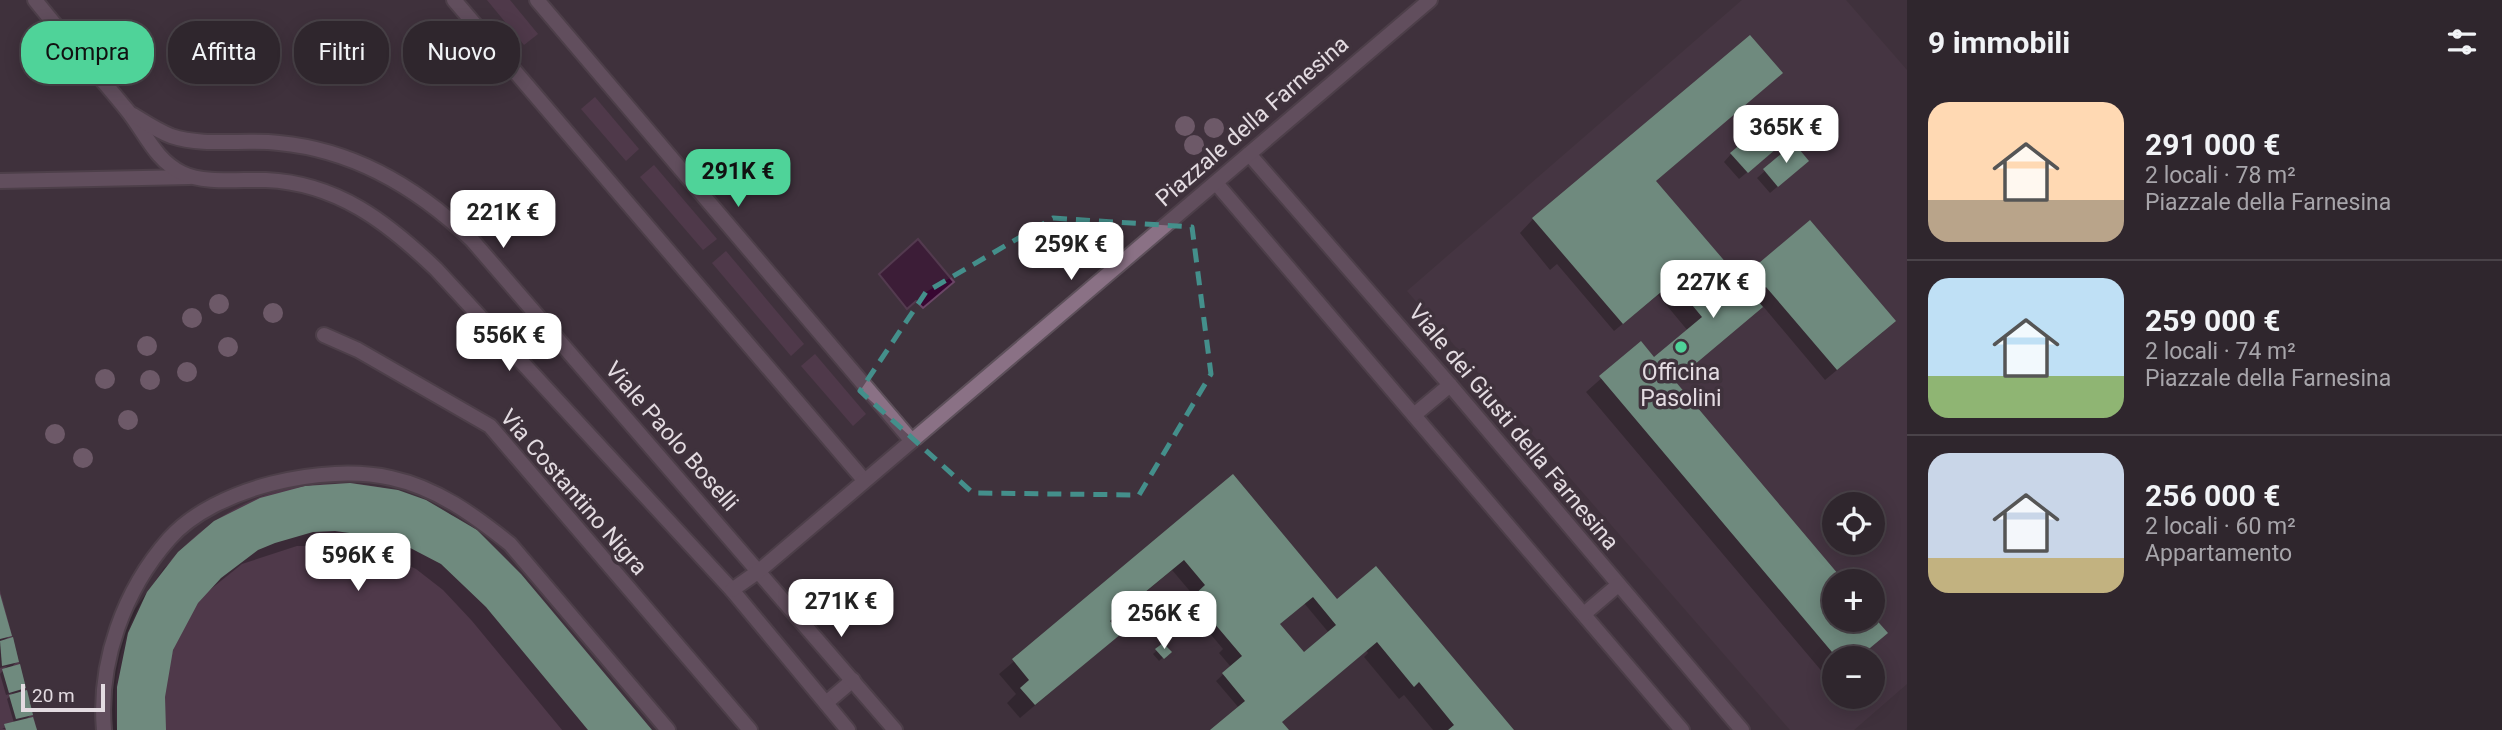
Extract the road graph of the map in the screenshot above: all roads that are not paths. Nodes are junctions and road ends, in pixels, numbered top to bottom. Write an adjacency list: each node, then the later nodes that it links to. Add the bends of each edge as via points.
1 (35, 0): 5 (street)
2 (454, 0): 14 (street)
3 (537, 0): 13 (street)
4 (1430, 0): 6 (street, Piazzale della Farnesina)
5 (129, 113): 7 (street, via 156,154); 15 (street, Viale Paolo Boselli, via 173,137 277,142 328,151 380,173 429,202 472,240)
6 (1249, 155): 9 (street, Piazzale della Farnesina); 11 (street, Viale dei Giusti della Farnesina)
7 (190, 177): 8 (street); 17 (street, via 301,185 343,198 379,218 436,269)
8 (0, 181)
9 (1216, 183): 12 (street); 13 (street, Piazzale della Farnesina)
10 (324, 335): 23 (street, Via Costantino Nigra, via 490,426)
11 (1450, 385): 12 (street); 16 (street, Viale dei Giusti della Farnesina)
12 (1414, 415): 18 (street)
13 (911, 440): 14 (street, Piazzale della Farnesina)
14 (864, 481): 15 (street, Piazzale della Farnesina)
15 (759, 571): 17 (street, Piazzale della Farnesina); 19 (street, Viale Paolo Boselli)
16 (1618, 585): 18 (street); 27 (street, Viale dei Giusti della Farnesina)
17 (732, 590): 20 (street)
18 (1584, 614): 26 (street)
19 (853, 680): 20 (street); 25 (street, Viale Paolo Boselli)
20 (826, 704): 24 (street)
21 (104, 730): 22 (street, via 103,697 115,636 127,603 170,537 199,514 277,481 350,472 426,488 482,521 510,544)
22 (668, 730)
23 (750, 730)
24 (848, 730)
25 (895, 730)
26 (1682, 730)
27 (1742, 730)

